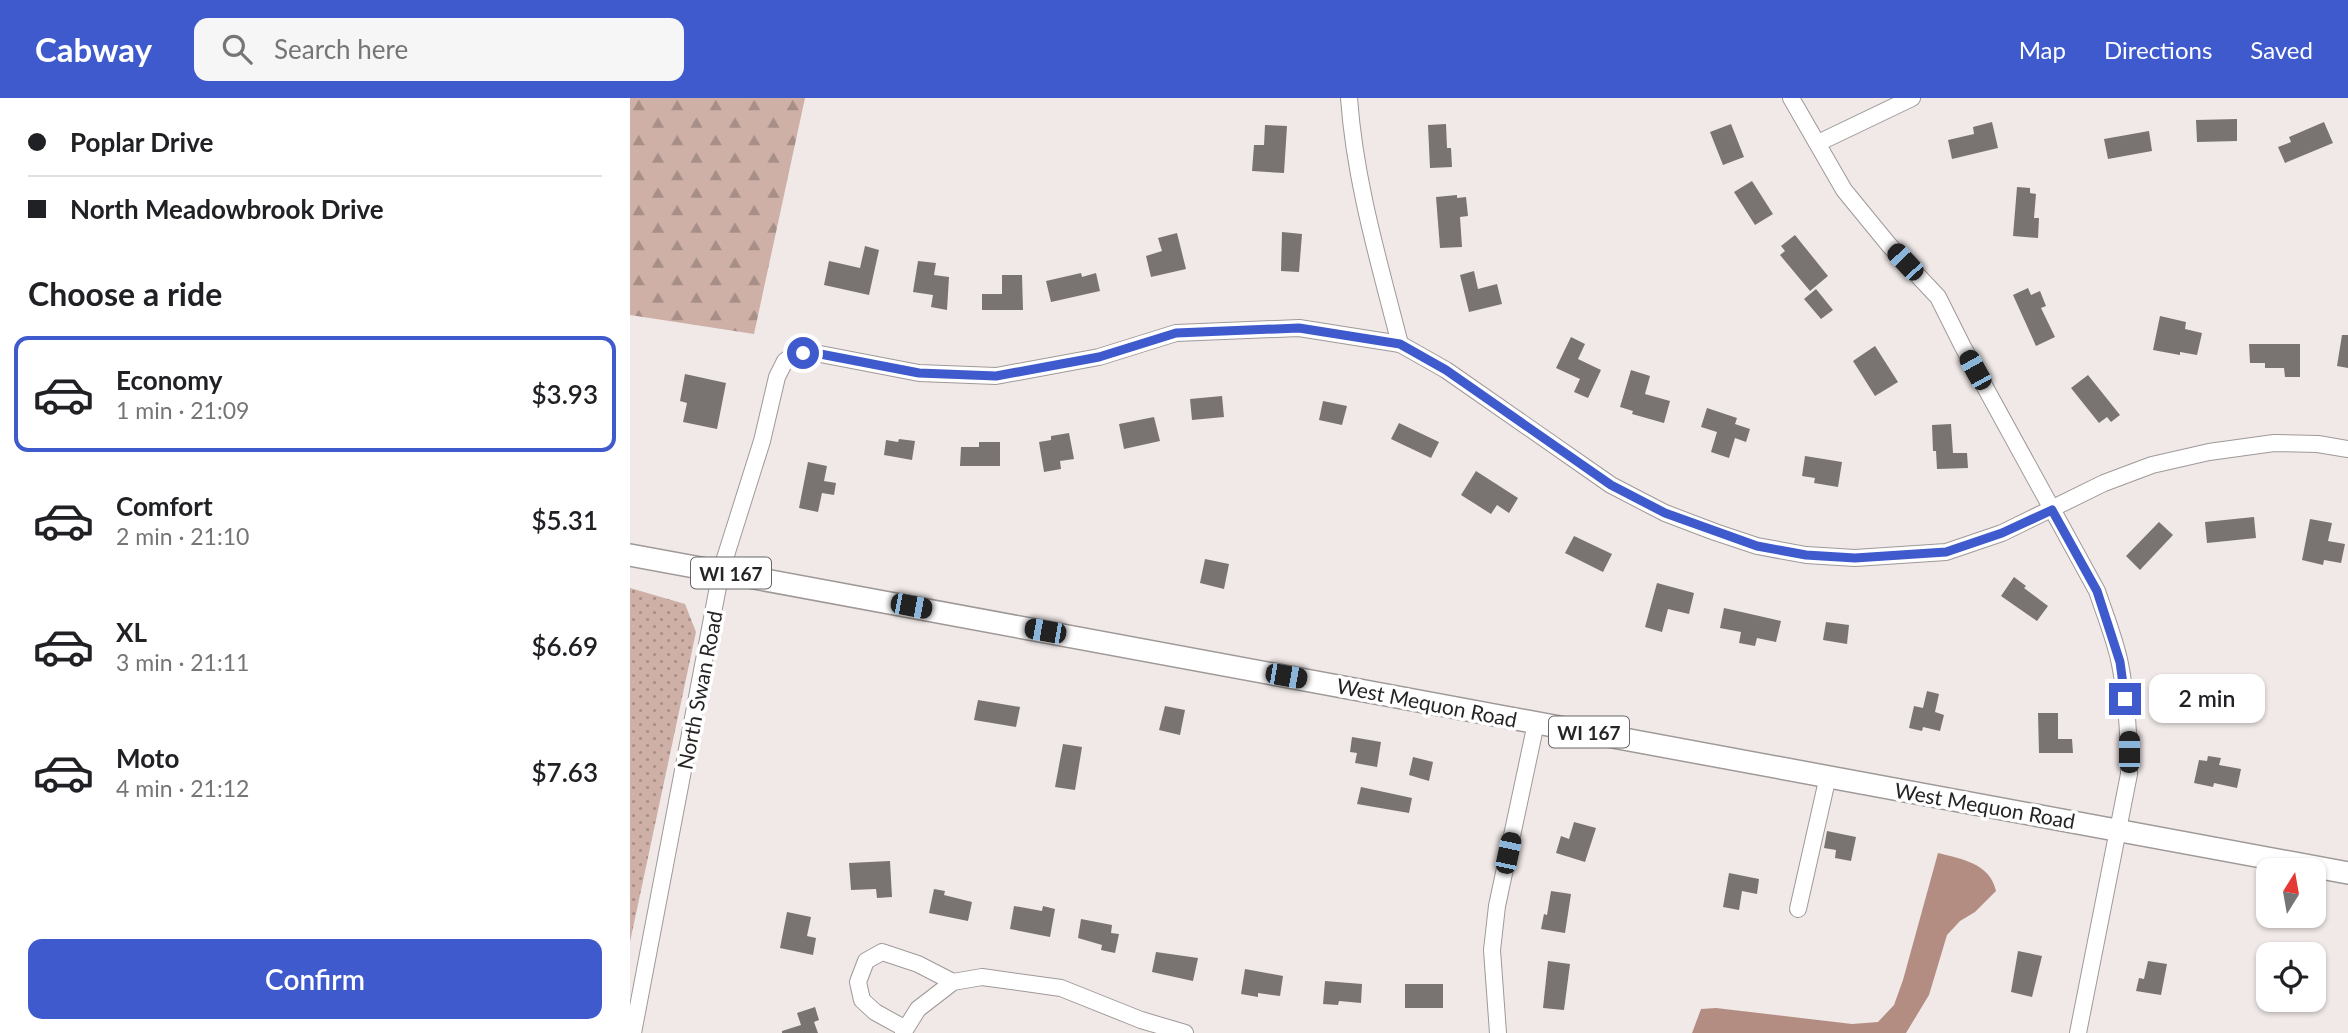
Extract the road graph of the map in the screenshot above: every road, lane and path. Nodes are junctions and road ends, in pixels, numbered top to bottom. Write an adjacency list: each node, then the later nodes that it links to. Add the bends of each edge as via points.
1 (1349, 98): 5 (street, via 1357,172)
2 (1791, 98): 4 (street)
3 (1912, 98): 4 (street)
4 (1818, 142): 7 (street, via 1844,190 1938,297)
5 (1400, 344): 7 (street, via 1446,370 1611,485 1665,513 1757,546 1855,558 1946,552); 9 (street, North Swan Road, via 1299,328 1176,333 1099,357 996,376 919,373 815,353 792,356 777,377)
6 (2348, 449): 7 (street, via 2274,443 2209,452 2140,469)
7 (2052, 510): 12 (street, via 2097,591 2120,662 2129,774)
8 (630, 555): 9 (main road, West Mequon Road / WI 167)
9 (721, 571): 10 (main road, West Mequon Road / WI 167); 17 (street, North Swan Road)
10 (1536, 723): 11 (main road, West Mequon Road / WI 167); 19 (street, via 1497,906 1492,950)
11 (1828, 776): 12 (main road, West Mequon Road / WI 167); 14 (street)
12 (2118, 830): 13 (main road, West Mequon Road / WI 167); 20 (street)
13 (2348, 873)
14 (1798, 909)
15 (953, 982): 16 (street, via 918,1009); 16 (street, via 882,951 866,961 858,982 862,1000); 18 (street, via 982,977 1061,988)
16 (903, 1030)
17 (633, 1033)
18 (1185, 1033)
19 (1498, 1033)
20 (2078, 1033)

